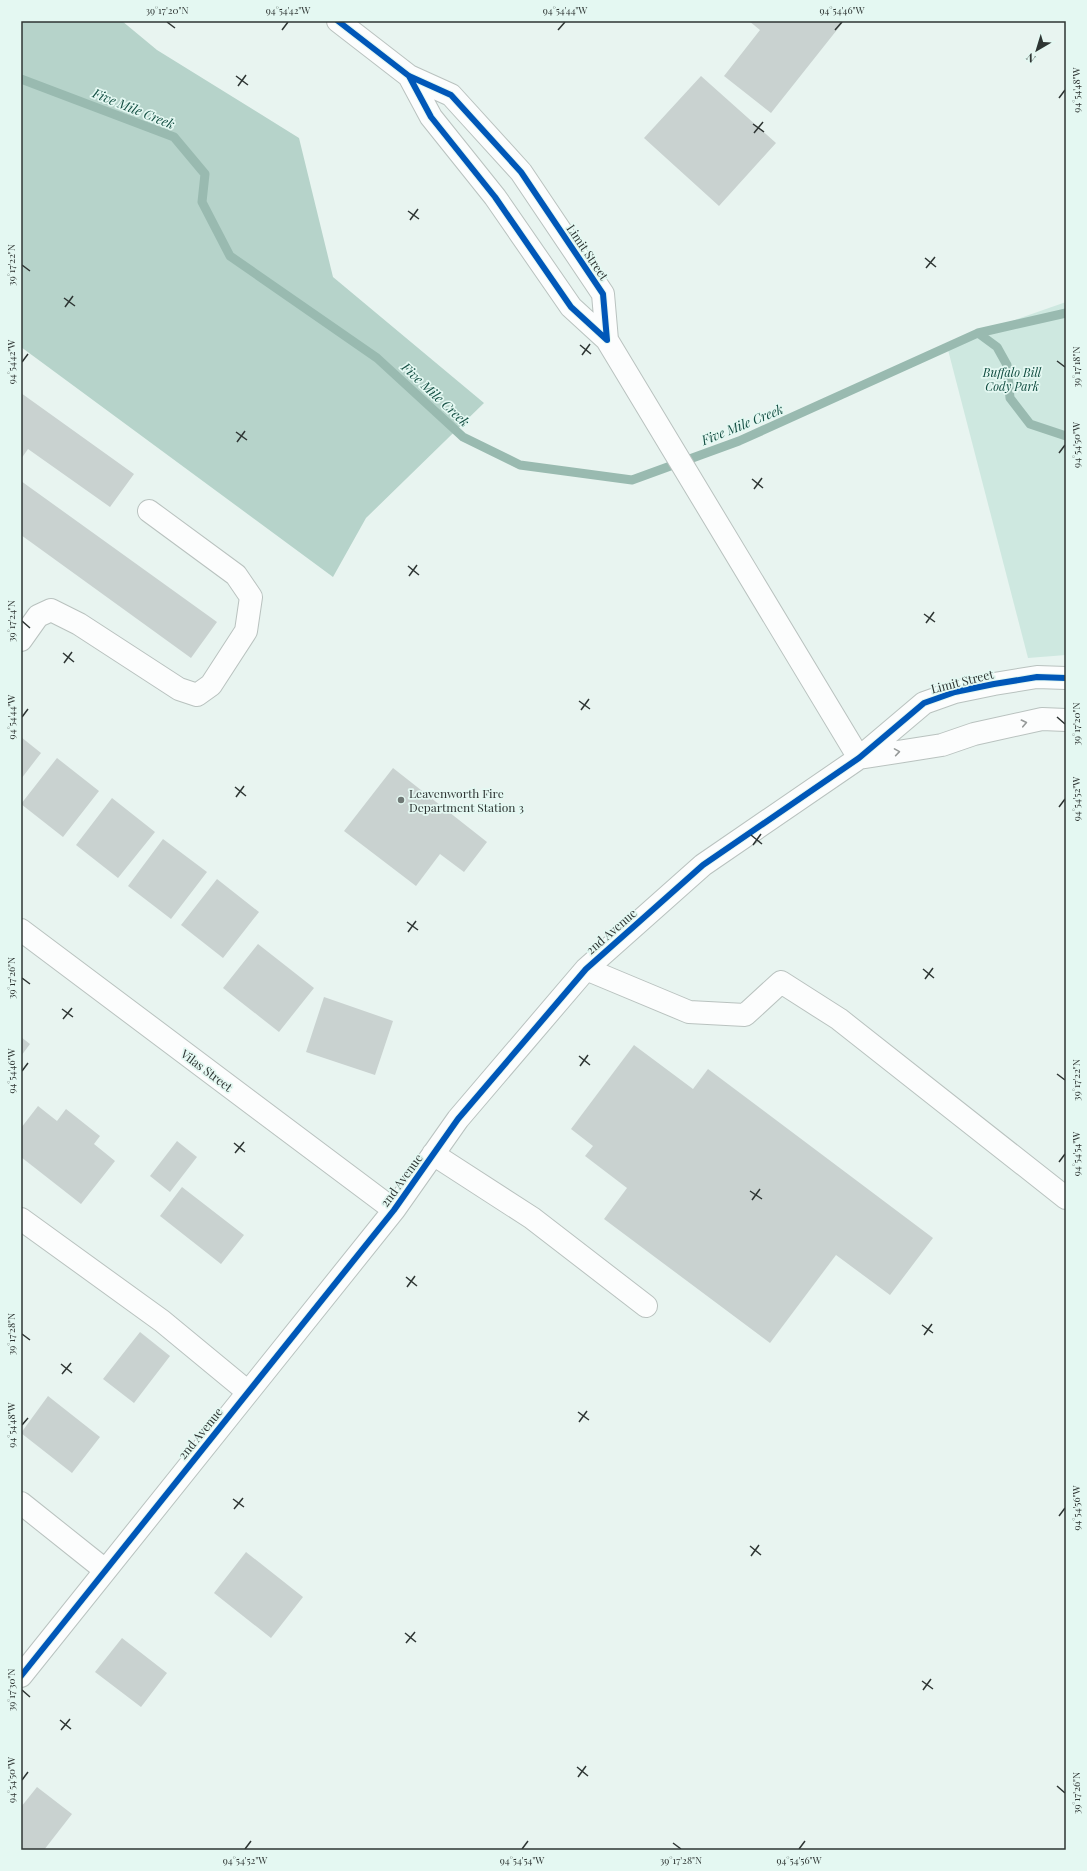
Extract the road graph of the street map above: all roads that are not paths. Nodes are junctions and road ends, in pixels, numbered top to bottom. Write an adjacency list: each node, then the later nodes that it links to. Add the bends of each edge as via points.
1 (338, 21): 2 (street, Limit Street)
2 (409, 76): 3 (street, Limit Street, via 430,117 494,197 572,307); 3 (street, Limit Street, via 451,95 521,172 602,294)
3 (607, 340): 8 (street, Limit Street)
4 (149, 511): 5 (street, via 236,575 251,597 246,631 211,685 197,695 179,689 79,624 51,610 38,616)
5 (21, 640)
6 (1066, 678): 8 (street, Limit Street, via 1037,677 994,684 955,692 924,703)
7 (1066, 720): 8 (street, one-way to 7, via 942,745 974,734 1042,719)
8 (859, 758): 10 (street, 2nd Avenue, via 703,866)
9 (21, 930): 13 (street, Vilas Street)
10 (586, 969): 11 (street, 2nd Avenue, via 458,1119); 12 (street, via 689,1012 746,1015 781,982 839,1019)
11 (433, 1154): 13 (street, 2nd Avenue); 15 (street, via 532,1218)
12 (1066, 1198)
13 (394, 1210): 16 (street, 2nd Avenue)
14 (21, 1219): 16 (street, via 162,1321)
15 (646, 1306)
16 (248, 1392): 18 (street, 2nd Avenue)
17 (21, 1503): 18 (street)
18 (105, 1570): 19 (street, 2nd Avenue)
19 (21, 1676)

